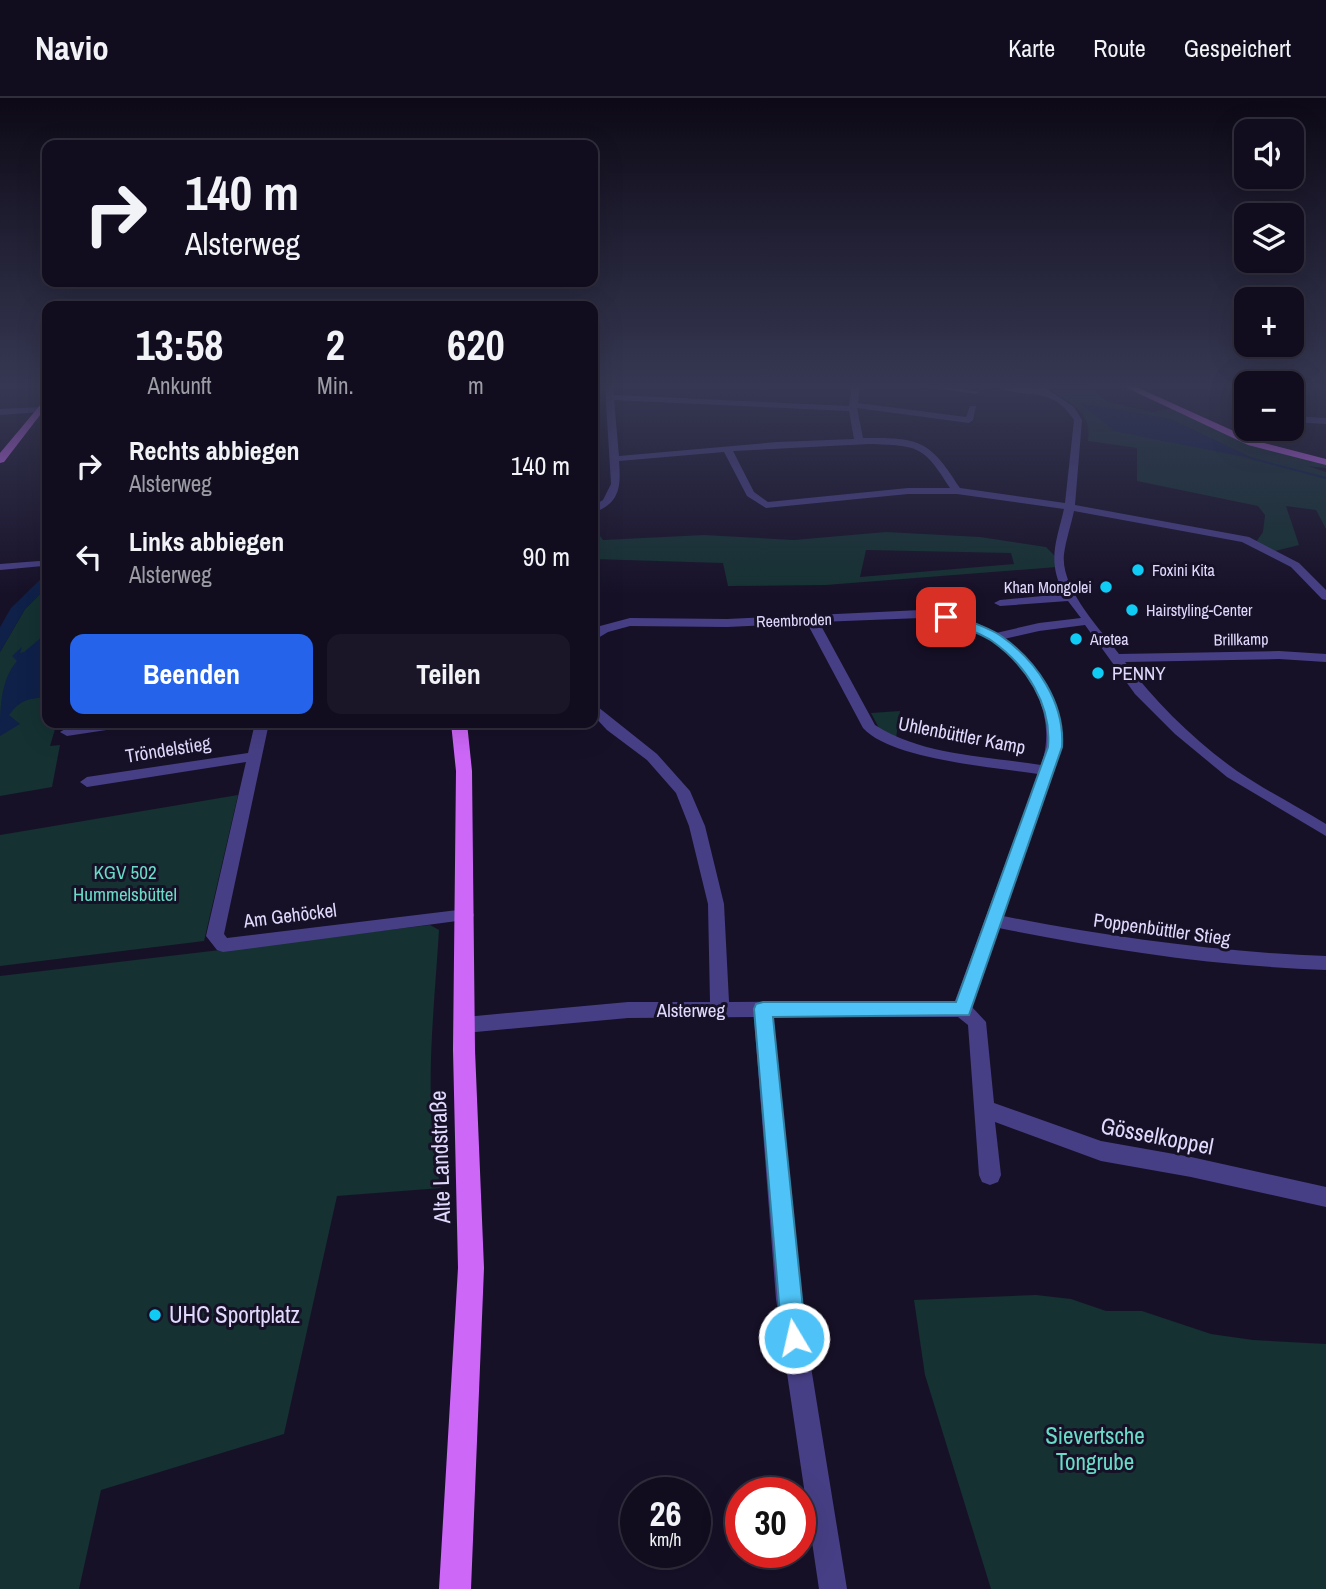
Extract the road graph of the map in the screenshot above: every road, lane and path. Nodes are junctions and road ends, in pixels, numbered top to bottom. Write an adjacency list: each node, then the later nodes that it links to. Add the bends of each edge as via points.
1 (615, 456): 7 (street)
2 (653, 456): 7 (street)
3 (730, 456): 9 (street, via 750,494 766,505 875,493)
4 (929, 456): 9 (street)
5 (1075, 456): 11 (street)
6 (1299, 456): 8 (main road)
7 (615, 459): 10 (street, via 616,484 607,502)
8 (1326, 463)
9 (957, 491): 11 (street)
10 (598, 507)
11 (1070, 507): 14 (street, via 1236,537 1278,554); 16 (street, via 1058,560)
12 (39, 564): 13 (street)
13 (0, 567)
14 (1306, 574): 15 (street); 17 (street)
15 (1326, 576)
16 (1071, 597): 18 (street); 20 (street)
17 (1326, 597)
18 (1000, 603)
19 (811, 620): 21 (street, Reembroden, via 630,622); 22 (street, Reembroden, via 921,614 958,621); 31 (street, Uhlenbüttler Kamp, via 878,736 912,747)
20 (1087, 621): 22 (street); 24 (street)
21 (598, 633)
22 (995, 638): 31 (street, via 1041,685 1057,726)
23 (1326, 658): 24 (street, Brillkamp, via 1279,655)
24 (1117, 661): 33 (street, via 1160,713 1203,751)
25 (598, 712): 39 (street, via 652,757 683,791 698,826 716,904)
26 (93, 728): 29 (street)
27 (261, 728): 30 (street, Am Gehöckel)
28 (460, 728): 34 (main road, Alte Landstraße)
29 (67, 732)
30 (255, 756): 32 (street, Tröndelstieg); 34 (street, Am Gehöckel, via 215,936 223,945)
31 (1047, 771): 35 (street)
32 (87, 782)
33 (1326, 831)
34 (466, 915): 40 (main road, Alte Landstraße)
35 (993, 921): 36 (street, Poppenbüttler Stieg, via 1195,956); 38 (street)
36 (1326, 963)
37 (763, 1009): 38 (street, Alsterweg); 39 (street, Alsterweg); 45 (street, via 788,1299)
38 (962, 1009): 41 (street, via 977,1022)
39 (720, 1010): 40 (street, Alsterweg, via 628,1010)
40 (465, 1025): 44 (main road, Alte Landstraße, via 471,1268)
41 (984, 1109): 42 (street); 43 (street, Gösselkoppel, via 1101,1151)
42 (990, 1175)
43 (1326, 1197)
44 (454, 1589)
45 (833, 1589)

